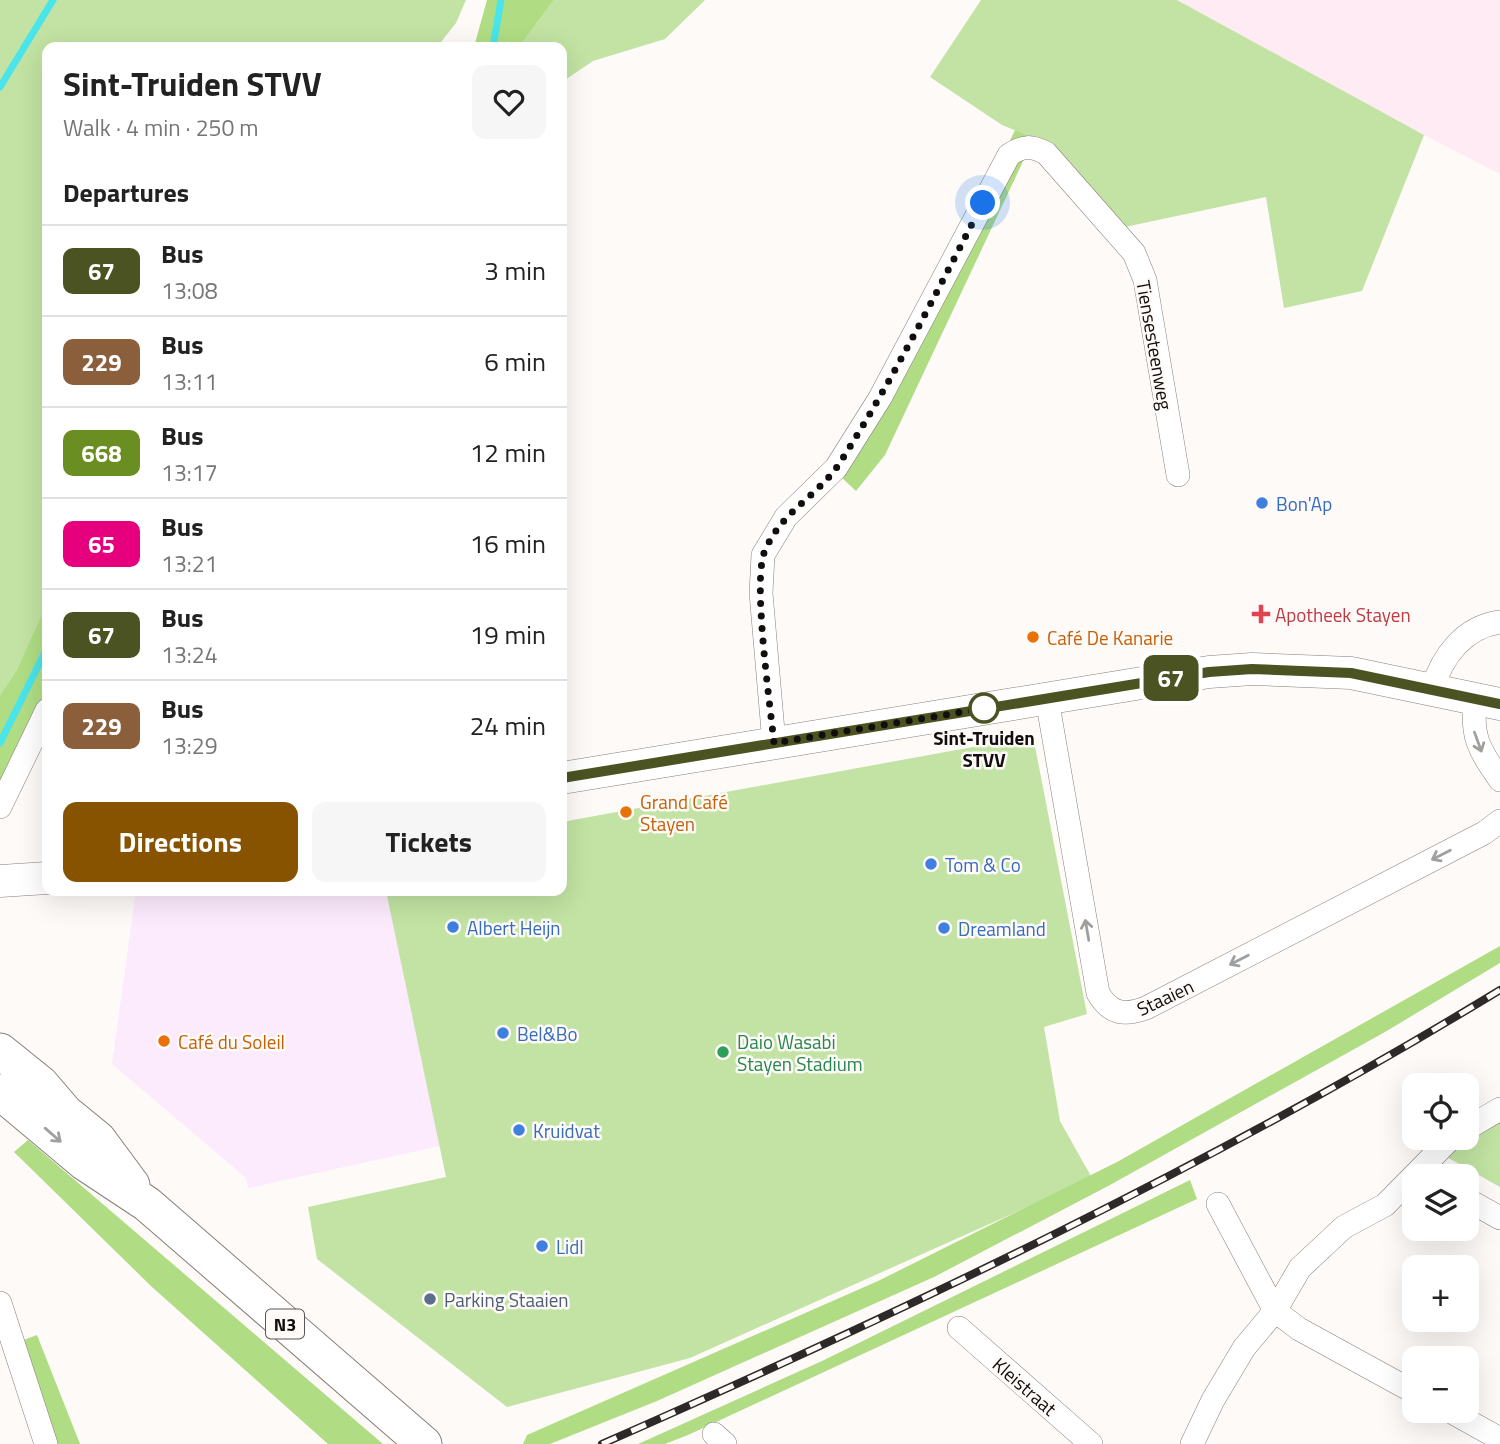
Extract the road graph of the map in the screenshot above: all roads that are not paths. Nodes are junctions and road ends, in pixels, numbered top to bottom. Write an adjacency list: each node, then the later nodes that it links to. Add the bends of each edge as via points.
1 (1178, 475): 7 (street, Tiensesteenweg, via 1144,280 1134,253 1046,153 1030,146 1020,148 1009,155 880,398 836,468 786,517 763,555 761,593)
2 (1500, 622): 3 (street, via 1467,634 1438,669)
3 (1432, 690): 4 (main road, via 1351,673 1252,669); 5 (main road)
4 (1047, 699): 7 (main road); 11 (street, Staaien, one-way to 4, via 1146,1008 1131,1014 1118,1012 1106,1007 1098,993)
5 (1488, 702): 9 (street, one-way to 9, via 1473,721 1476,743)
6 (42, 720): 10 (street)
7 (774, 743): 8 (main road)
8 (567, 777)
9 (1500, 780)
10 (0, 807)
11 (1500, 821)
12 (42, 857): 13 (main road)
13 (0, 859)
14 (42, 878): 15 (main road)
15 (0, 881)
16 (0, 1051): 23 (main road, N3, via 98,1139)
17 (6, 1102): 23 (main road, N3, one-way to 23)
18 (1500, 1109): 19 (street)
19 (1479, 1121)
20 (1441, 1150): 21 (street)
21 (1429, 1164)
22 (1402, 1190): 28 (street, via 1323,1244 1300,1268)
23 (147, 1204): 34 (main road, N3)
24 (1218, 1204): 28 (street)
25 (1479, 1206): 26 (street)
26 (1500, 1217)
27 (0, 1303): 33 (street)
28 (1275, 1311): 30 (street); 36 (street, via 1244,1348)
29 (959, 1328): 35 (street, Kleistraat)
30 (1402, 1385)
31 (1471, 1423): 32 (street)
32 (1500, 1439)
33 (47, 1444)
34 (424, 1444)
35 (1091, 1444)
36 (1192, 1444)

